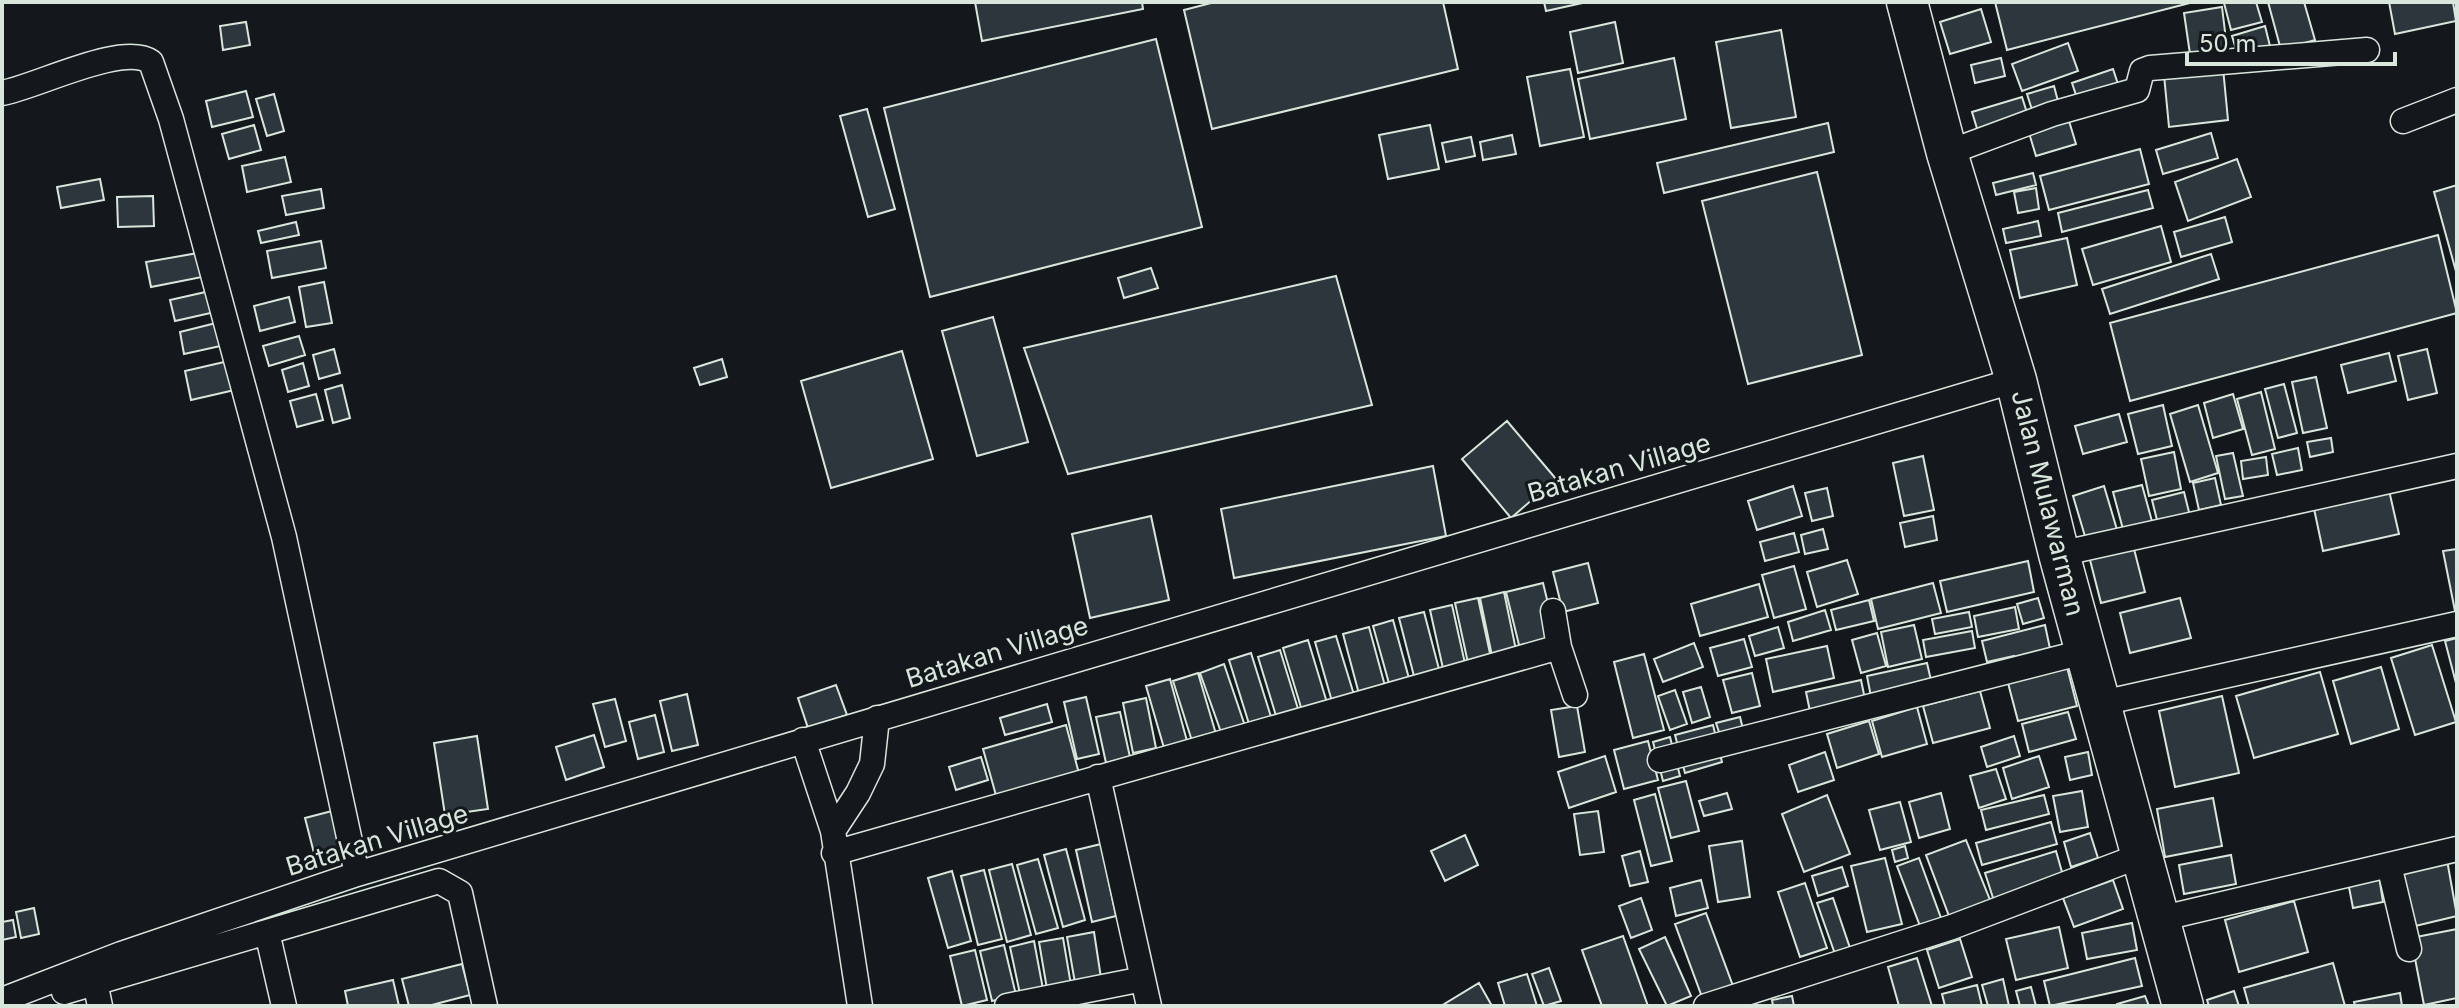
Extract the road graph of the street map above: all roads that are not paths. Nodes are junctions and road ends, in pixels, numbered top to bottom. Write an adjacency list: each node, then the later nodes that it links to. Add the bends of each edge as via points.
1 (1907, 2): 6 (main road, Jalan Mulawarman)
2 (2367, 50): 6 (street, via 2150,68 2142,71 2137,90)
3 (2, 93): 24 (street, via 111,59 132,55 151,62 284,537)
4 (2457, 100): 5 (street)
5 (2403, 121)
6 (1947, 153): 7 (main road, Jalan Mulawarman)
7 (2016, 380): 9 (main road, Jalan Mulawarman); 16 (street, Batakan Village)
8 (2457, 466): 9 (street)
9 (2059, 554): 13 (main road, Jalan Mulawarman)
10 (1553, 611): 12 (street)
11 (2457, 624): 15 (street)
12 (1559, 647): 14 (street); 19 (street)
13 (2087, 651): 15 (main road, Jalan Mulawarman); 18 (street)
14 (1575, 695)
15 (2102, 703): 22 (main road, Jalan Mulawarman)
16 (877, 718): 17 (street, Batakan Village); 20 (street, via 872,764)
17 (803, 740): 20 (street); 24 (street, Batakan Village)
18 (1660, 760)
19 (1098, 777): 20 (street); 28 (street)
20 (833, 842): 34 (street)
21 (2457, 849): 23 (street)
22 (2142, 855): 25 (main road, Jalan Mulawarman); 37 (street, via 1952,927)
23 (2389, 865): 25 (street); 27 (street)
24 (357, 874): 30 (street, Batakan Village)
25 (2159, 919): 38 (main road, Jalan Mulawarman)
26 (267, 932): 29 (street); 32 (street); 33 (street, via 446,882 460,893)
27 (2409, 949)
28 (1143, 979): 35 (street); 36 (street)
29 (98, 994): 31 (street)
30 (2, 1000)
31 (24, 1006)
32 (284, 1006)
33 (485, 1006)
34 (860, 1006)
35 (1007, 1006)
36 (1149, 1006)
37 (1706, 1006)
38 (2183, 1006)

